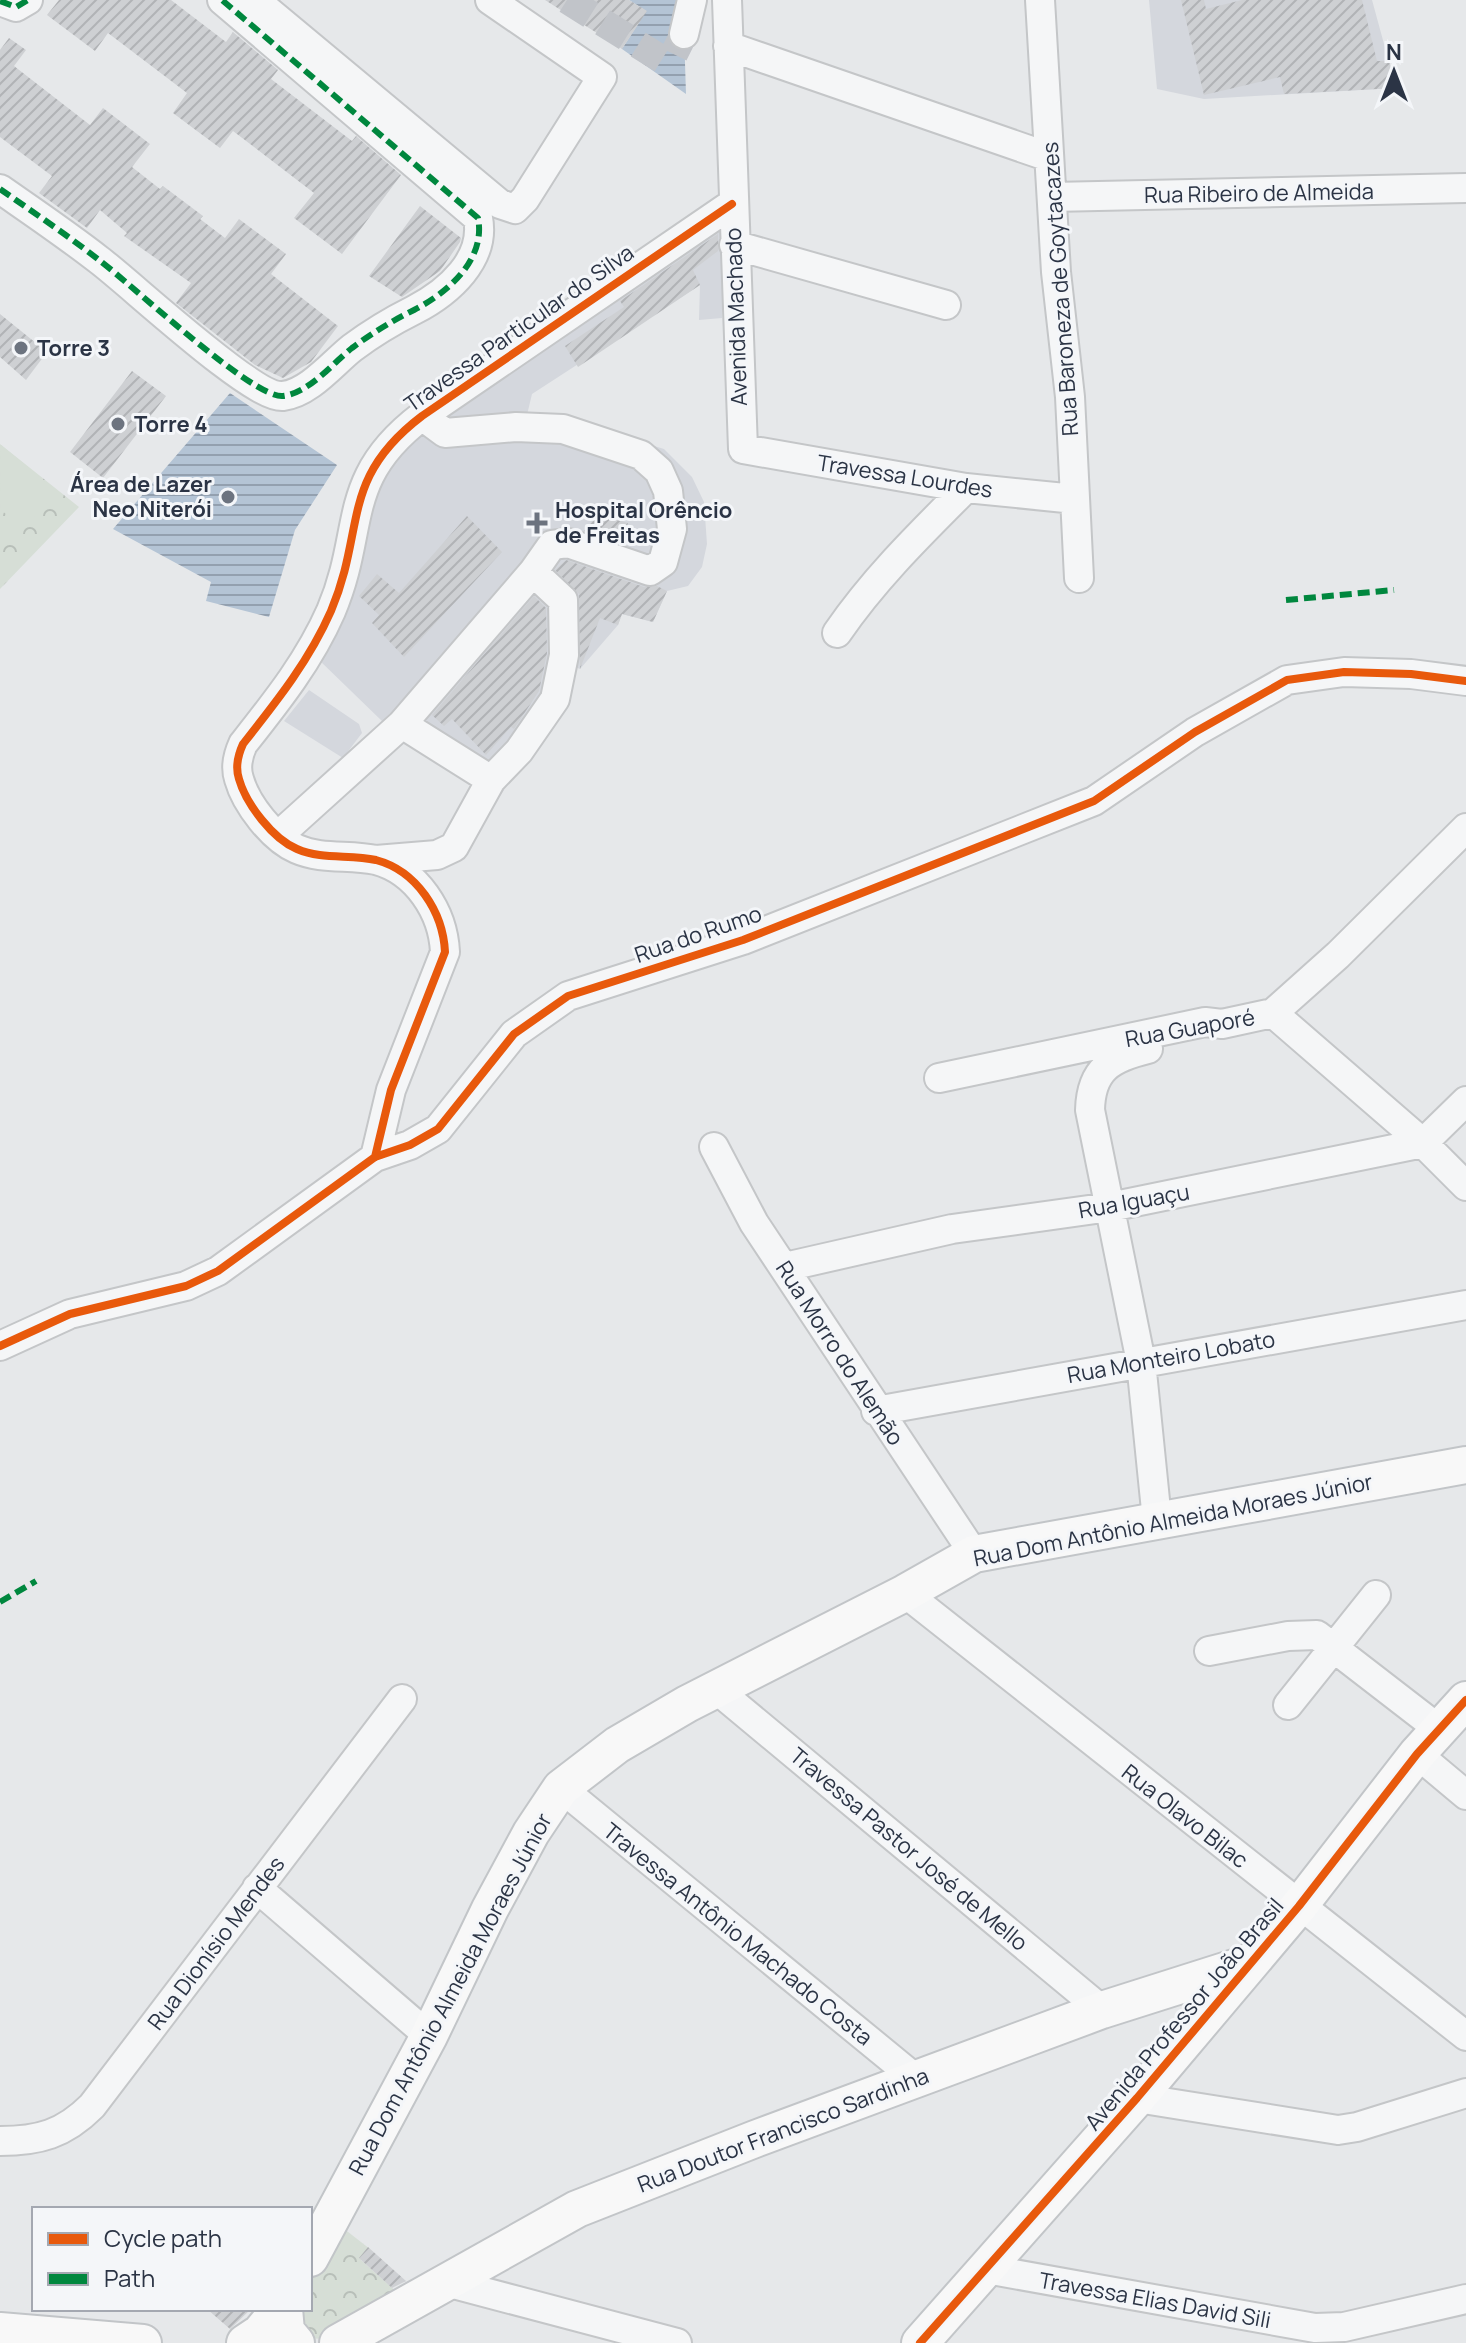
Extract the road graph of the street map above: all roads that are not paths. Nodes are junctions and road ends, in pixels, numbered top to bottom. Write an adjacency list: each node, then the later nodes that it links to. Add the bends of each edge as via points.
1 (28, 0): 8 (street, via 16,7)
2 (222, 0): 13 (street, via 478,218 482,237 470,263 435,299 390,322 299,391 280,396 262,390 224,362 100,260)
3 (255, 0): 4 (street, via 500,204 515,209 602,77)
4 (490, 0)
5 (692, 0): 9 (street)
6 (727, 0): 10 (street, Avenida Machado)
7 (1040, 0): 11 (street, Rua Baroneza de Goytacazes)
8 (0, 1)
9 (684, 34)
10 (728, 46): 11 (street); 15 (street, Avenida Machado)
11 (1049, 157): 14 (street, Rua Baroneza de Goytacazes)
12 (1466, 188): 14 (street, Rua Ribeiro de Almeida)
13 (0, 189)
14 (1052, 197): 21 (street, Rua Baroneza de Goytacazes)
15 (732, 204): 16 (street, Avenida Machado); 18 (street, Travessa Particular do Silva)
16 (734, 245): 17 (street); 19 (street, Avenida Machado)
17 (946, 305)
18 (422, 416): 22 (street, via 445,433 563,429 614,443 641,455 659,471 668,491 672,529 670,547 657,567 642,569 560,542); 29 (street, Travessa Particular do Silva, via 372,467 332,609 310,654 237,758 238,779)
19 (740, 442): 20 (street, Travessa Lourdes, via 743,449)
20 (966, 488): 21 (street, Travessa Lourdes); 24 (street, via 873,584)
21 (1075, 499): 23 (street, Rua Baroneza de Goytacazes)
22 (533, 572): 26 (street); 27 (street, via 563,600 561,675 542,720)
23 (1079, 578)
24 (837, 633)
25 (1466, 681): 37 (street, Rua do Rumo, via 1344,672 1287,680 1195,732 1094,801 743,940 568,996 514,1034 438,1129)
26 (402, 724): 27 (street); 29 (street)
27 (491, 780): 30 (street, via 471,821 446,854)
28 (1466, 828): 31 (street, Rua Guaporé)
29 (278, 836): 30 (street, Travessa Particular do Silva, via 298,850)
30 (376, 860): 37 (street, Travessa Particular do Silva, via 427,896 444,933 445,952 391,1090)
31 (1273, 1013): 32 (street, Rua Guaporé); 35 (street)
32 (1222, 1024): 33 (street, Rua Guaporé, via 1205,1022); 39 (street, via 1209,1033 1133,1052 1114,1061 1091,1086 1090,1110)
33 (939, 1078)
34 (1466, 1101): 35 (street)
35 (1423, 1143): 38 (street); 39 (street, Rua Iguaçu)
36 (714, 1147): 40 (street, Rua Morro do Alemão, via 754,1223)
37 (375, 1157): 42 (street, Rua do Rumo, via 218,1271 186,1286 70,1314)
38 (1466, 1186)
39 (1110, 1207): 40 (street, Rua Iguaçu, via 952,1229); 43 (street)
40 (785, 1267): 44 (street, Rua Morro do Alemão)
41 (1466, 1305): 43 (street, Rua Monteiro Lobato)
42 (0, 1346)
43 (1141, 1362): 44 (street, Rua Monteiro Lobato); 46 (street)
44 (876, 1411): 47 (street, Rua Morro do Alemão)
45 (1466, 1465): 46 (main road, Rua Dom Antônio Almeida Moraes Júnior)
46 (1157, 1520): 47 (main road, Rua Dom Antônio Almeida Moraes Júnior)
47 (974, 1554): 48 (main road, Rua Dom Antônio Almeida Moraes Júnior)
48 (905, 1593): 52 (main road, Rua Dom Antônio Almeida Moraes Júnior); 59 (street, Rua Olavo Bilac)
49 (1376, 1595): 50 (street)
50 (1337, 1647): 51 (street, via 1306,1634); 54 (street); 55 (street)
51 (1209, 1651)
52 (716, 1689): 56 (main road, Rua Dom Antônio Almeida Moraes Júnior, via 617,1745); 61 (street, Travessa Pastor José de Mello)
53 (402, 1699): 58 (street, Rua Dionísio Mendes)
54 (1288, 1705)
55 (1448, 1724): 57 (street); 59 (main road, Avenida Professor João Brasil)
56 (561, 1788): 62 (main road, Rua Dom Antônio Almeida Moraes Júnior, via 490,1909); 64 (street, Travessa Antônio Machado Costa)
57 (1466, 1795)
58 (257, 1888): 62 (street); 67 (street, Rua Dionísio Mendes, via 81,2117 44,2138)
59 (1299, 1906): 60 (main road, Avenida Professor João Brasil); 63 (street, Rua Olavo Bilac)
60 (1250, 1963): 61 (main road, Rua Doutor Francisco Sardinha); 66 (main road, Avenida Professor João Brasil)
61 (1102, 2010): 64 (main road, Rua Doutor Francisco Sardinha)
62 (429, 2036): 68 (main road, Rua Dom Antônio Almeida Moraes Júnior)
63 (1466, 2036)
64 (916, 2079): 70 (main road, Rua Doutor Francisco Sardinha, via 577,2209)
65 (1466, 2093): 66 (street, via 1338,2130)
66 (1137, 2098): 69 (main road, Avenida Professor João Brasil)
67 (0, 2141)
68 (312, 2254)
69 (986, 2269): 71 (street, Travessa Elias David Sili, via 1315,2328 1344,2327); 80 (main road, Avenida Professor João Brasil)
70 (446, 2282): 78 (main road, Rua Doutor Francisco Sardinha); 79 (street)
71 (1466, 2299)
72 (280, 2311): 76 (main road)
73 (282, 2311): 77 (main road, via 286,2331)
74 (0, 2331): 75 (main road)
75 (143, 2343)
76 (245, 2343)
77 (296, 2343)
78 (338, 2343)
79 (677, 2343)
80 (920, 2343)

